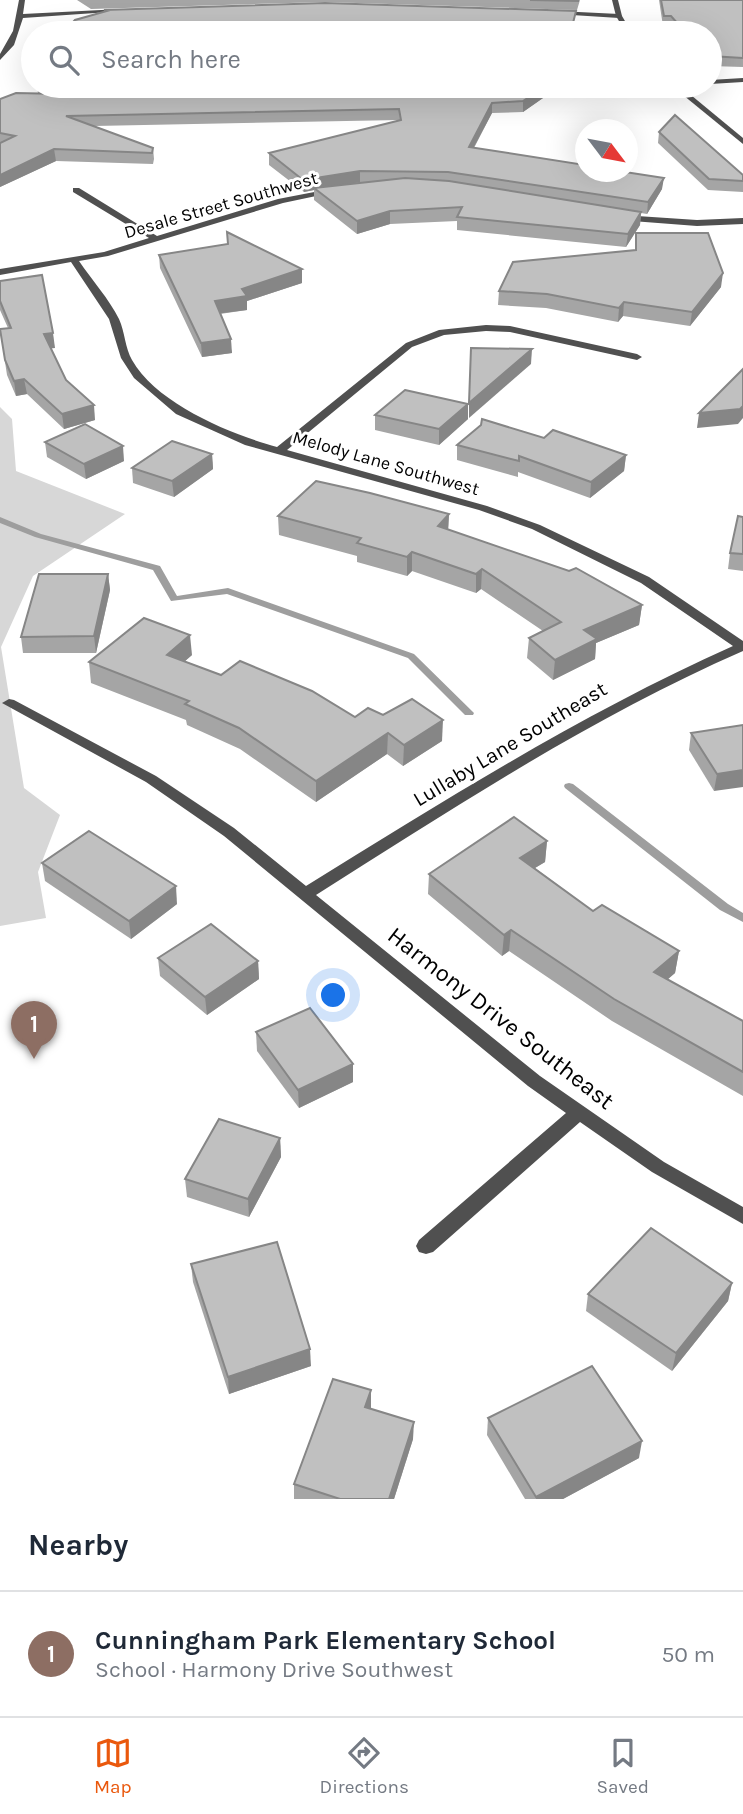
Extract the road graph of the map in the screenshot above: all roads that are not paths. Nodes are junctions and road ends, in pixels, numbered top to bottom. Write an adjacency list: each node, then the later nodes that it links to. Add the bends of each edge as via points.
1 (22, 0): 5 (street)
2 (615, 0): 6 (street)
3 (132, 11): 5 (street)
4 (553, 13): 6 (street)
5 (20, 16): 8 (street, via 14,40)
6 (619, 16): 7 (street)
7 (622, 21)
8 (0, 58)
9 (743, 80): 10 (street)
10 (722, 81)
11 (690, 98): 12 (street)
12 (743, 142)
13 (341, 189): 17 (street, Desale Street Southwest, via 281,201)
14 (76, 190): 17 (street)
15 (608, 217): 16 (street)
16 (743, 221)
17 (156, 239): 18 (street, Desale Street Southwest)
18 (75, 261): 19 (street, Desale Street Southwest); 21 (street, Melody Lane Southwest, via 114,319 132,367 155,394 213,429)
19 (0, 272)
20 (637, 356): 21 (street, via 510,330 442,332 409,345)
21 (279, 451): 22 (street, Melody Lane Southwest, via 536,527 645,580)
22 (743, 646): 24 (street, Lullaby Lane Southeast, via 599,714)
23 (9, 703): 24 (street, Harmony Drive Southeast, via 151,779)
24 (307, 892): 25 (street, Harmony Drive Southeast)
25 (578, 1113): 26 (street, Harmony Drive Southeast); 27 (street)
26 (743, 1216)
27 (426, 1246)

